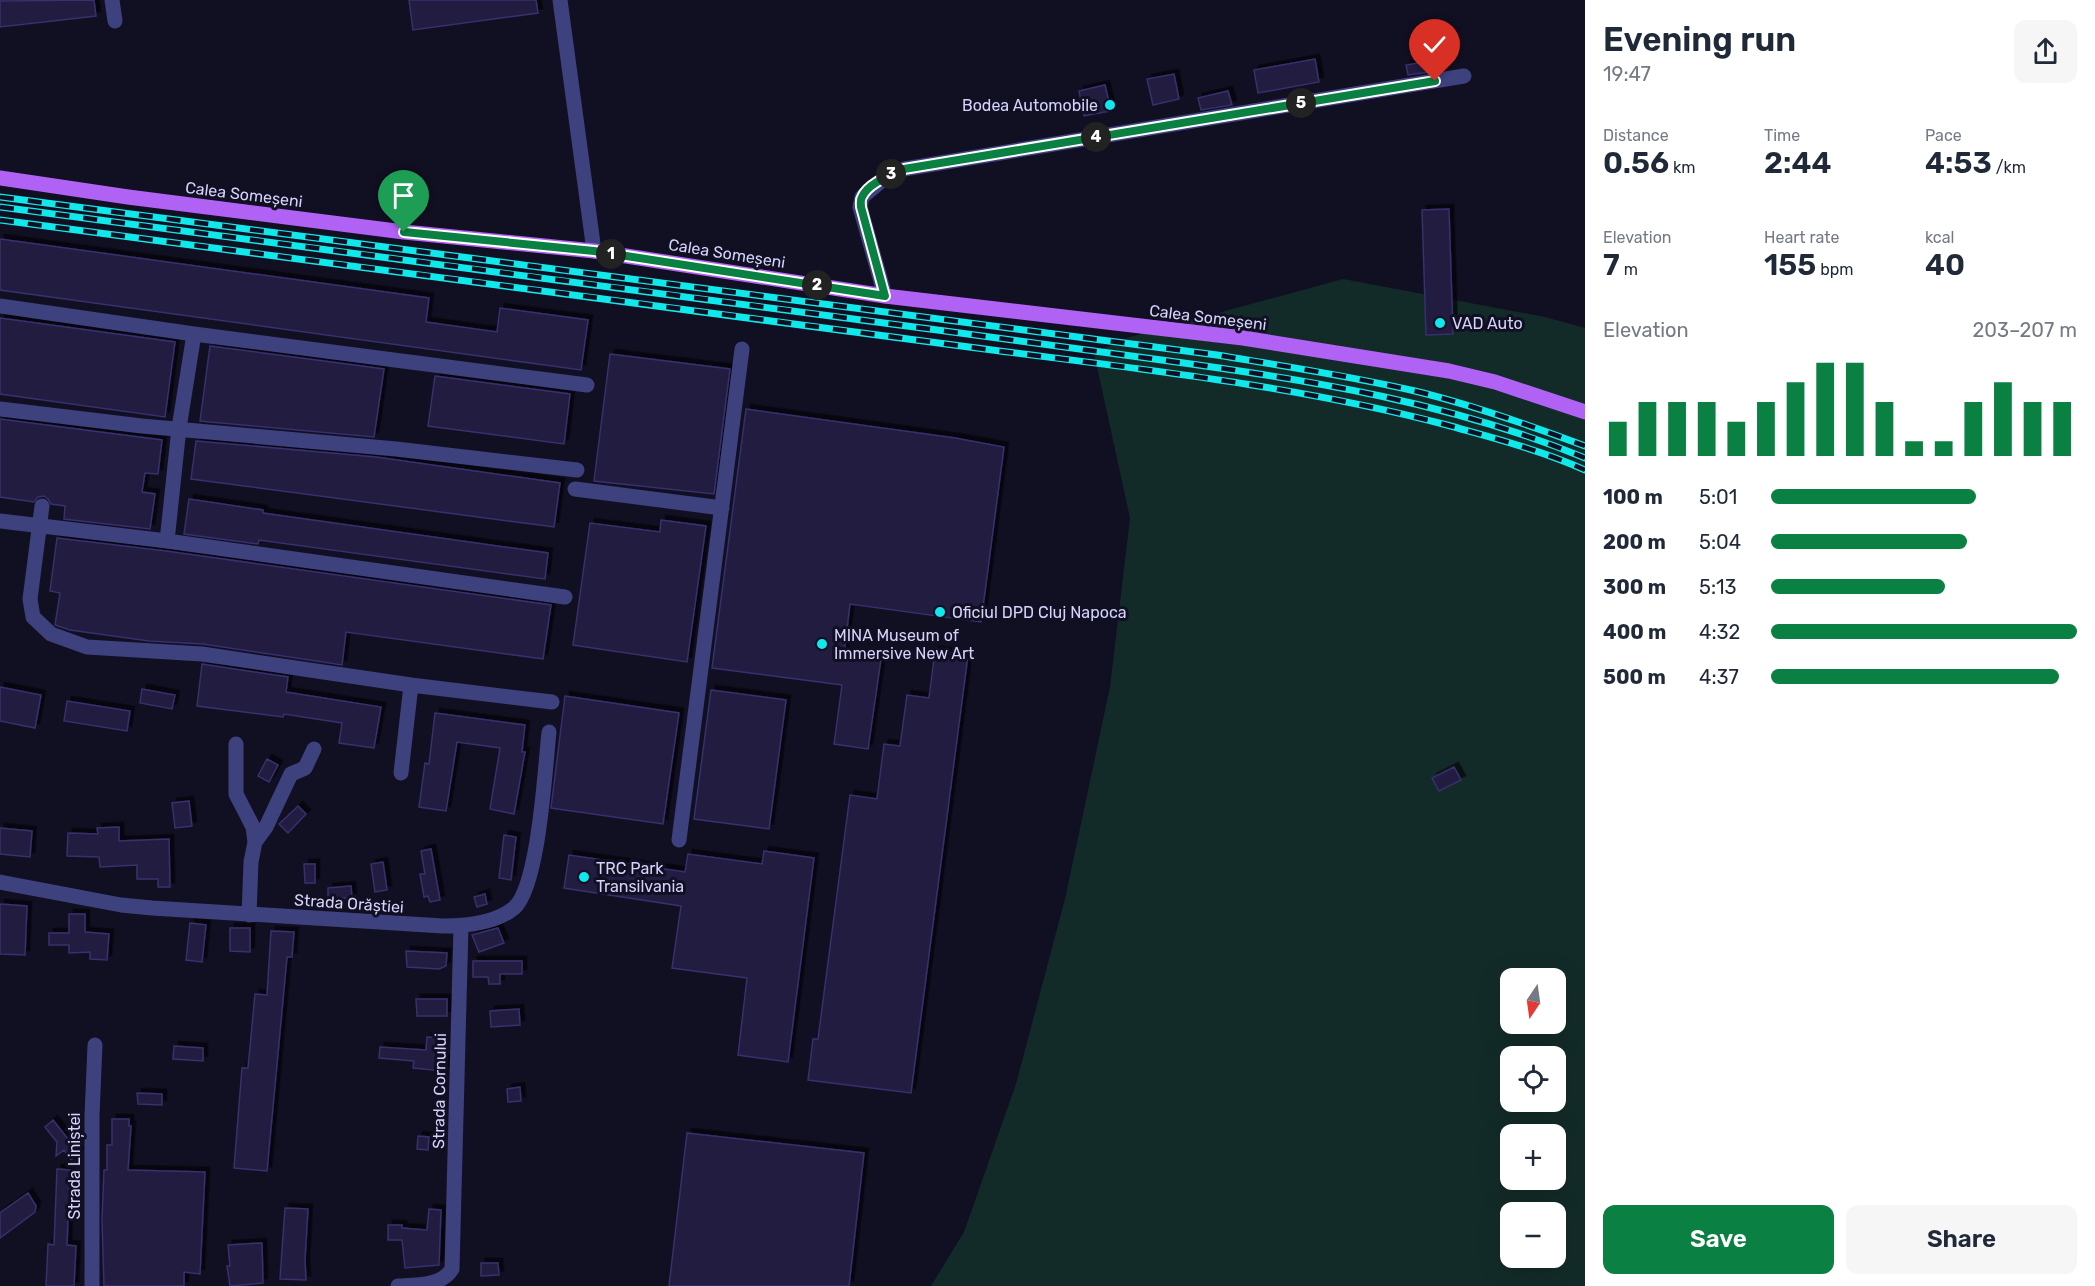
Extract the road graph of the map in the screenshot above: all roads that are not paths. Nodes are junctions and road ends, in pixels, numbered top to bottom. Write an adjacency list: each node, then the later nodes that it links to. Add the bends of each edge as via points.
1 (112, 0): 3 (street)
2 (560, 0): 6 (street)
3 (115, 21)
4 (1464, 76): 7 (street, via 904,169 886,177 862,197 861,207)
5 (0, 178): 6 (main road, Calea Someșeni, via 406,232)
6 (594, 251): 7 (main road, Calea Someșeni)
7 (885, 296): 13 (main road, Calea Someșeni, via 1243,338 1449,371)
8 (0, 306): 9 (street)
9 (194, 334): 11 (street); 14 (street)
10 (742, 349): 18 (street)
11 (587, 385)
12 (0, 409): 14 (street)
13 (1585, 412)
14 (179, 428): 15 (street); 21 (street)
15 (577, 470)
16 (575, 489): 18 (street)
17 (42, 506): 20 (street)
18 (722, 508): 29 (street)
19 (0, 520): 20 (street)
20 (39, 526): 21 (street); 23 (street, via 30,599 33,617 51,634 87,647 202,654)
21 (167, 541): 22 (street)
22 (565, 597)
23 (411, 685): 24 (street); 28 (street)
24 (552, 702)
25 (549, 732): 33 (street, Strada Orăștiei, via 533,863 526,889 515,907 500,916)
26 (236, 744): 30 (street, via 236,794 253,827)
27 (314, 749): 30 (street, via 305,768 291,774)
28 (401, 772)
29 (679, 840)
30 (255, 842): 32 (street)
31 (0, 882): 32 (street, Strada Orăștiei, via 121,905)
32 (249, 915): 33 (street, Strada Orăștiei)
33 (461, 926): 36 (street, Strada Cornului, via 452,1269 442,1279)
34 (95, 1046): 35 (street, Strada Liniștei)
35 (92, 1286)
36 (398, 1286)

